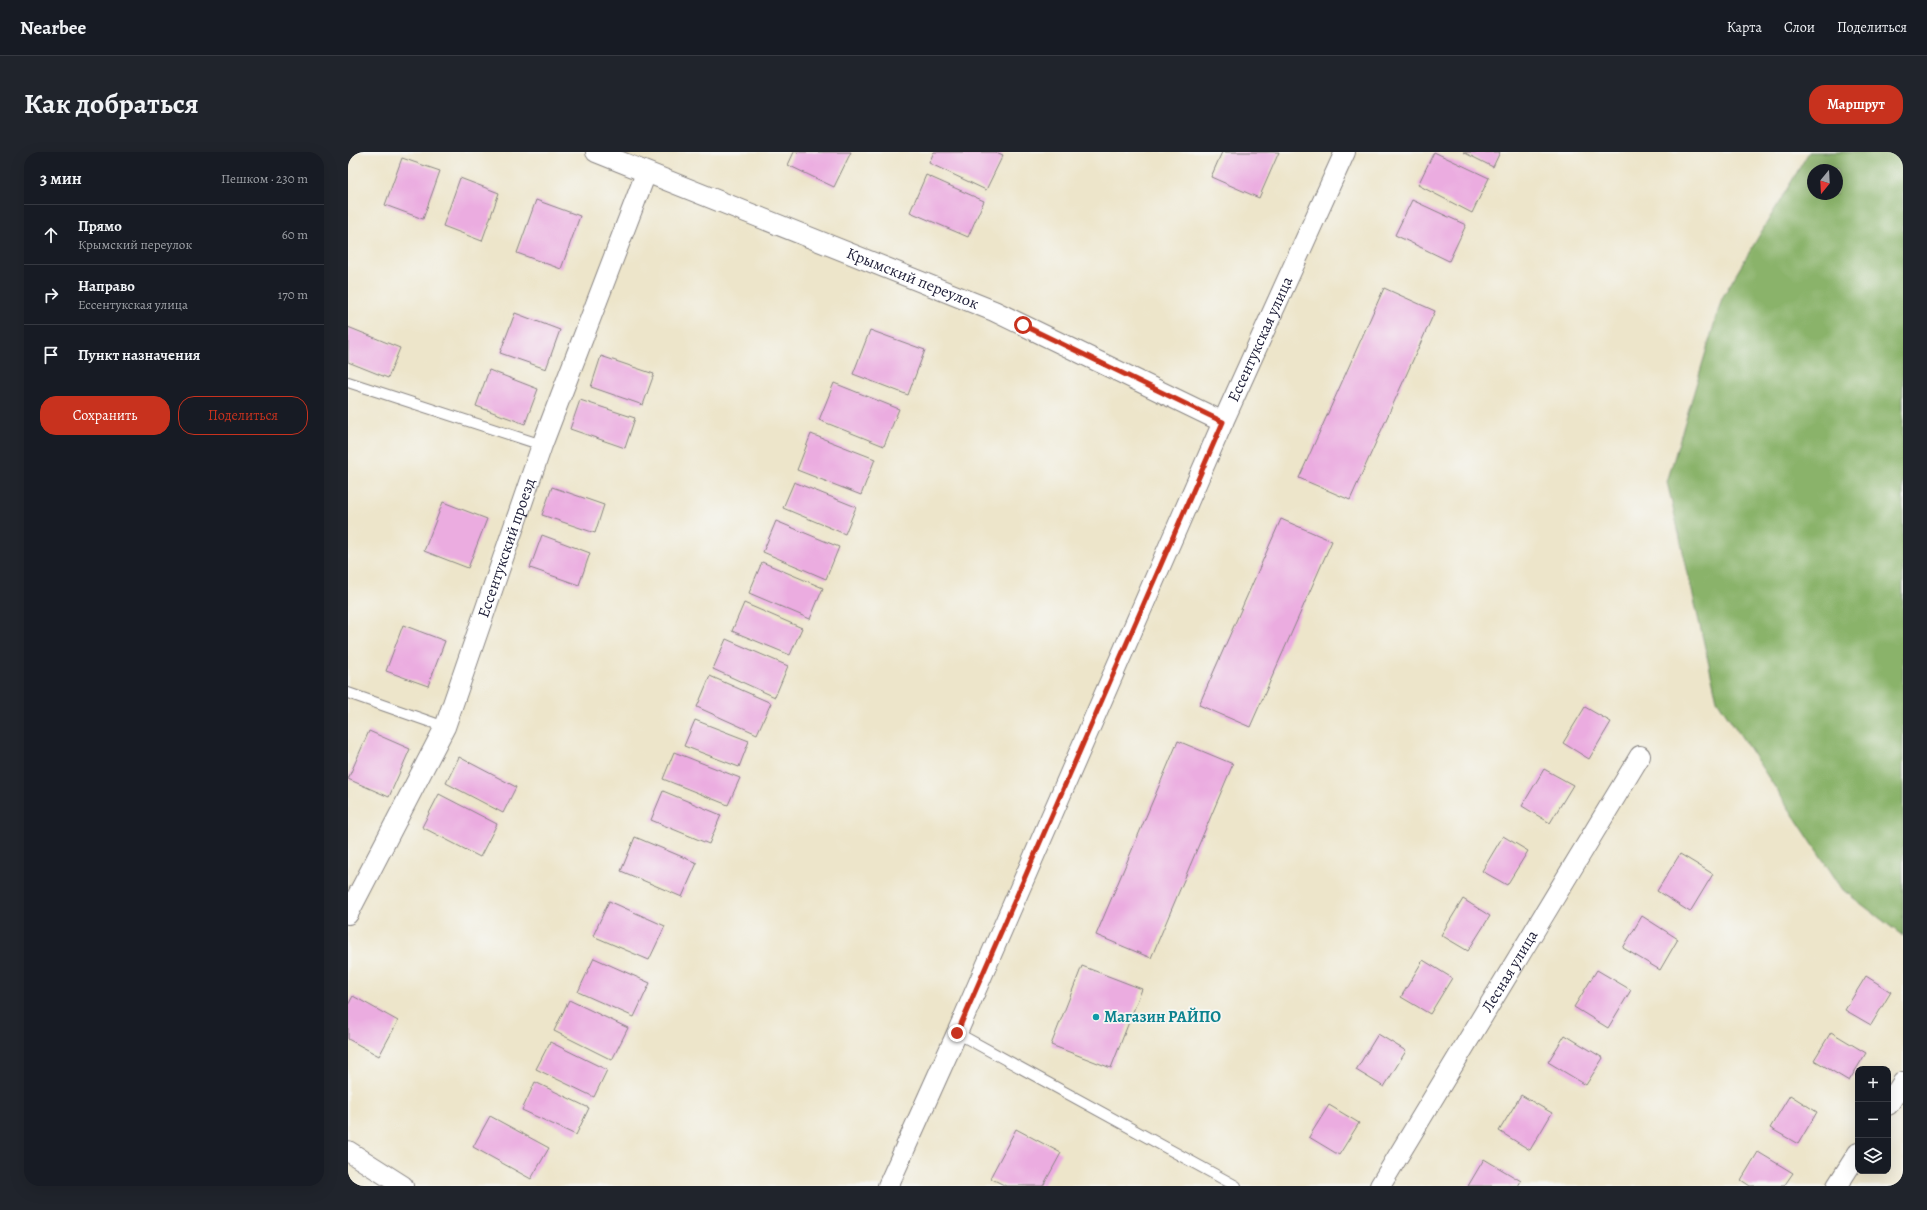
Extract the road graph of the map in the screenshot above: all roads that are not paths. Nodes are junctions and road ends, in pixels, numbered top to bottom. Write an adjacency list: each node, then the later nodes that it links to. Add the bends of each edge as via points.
1 (596, 152): 3 (street, Крымский переулок)
2 (1345, 152): 5 (street, Ессентукская улица)
3 (646, 173): 5 (street, Крымский переулок, via 994,311); 6 (street, Ессентукский проезд)
4 (348, 382): 6 (lane)
5 (1223, 422): 11 (street, Ессентукская улица)
6 (542, 445): 8 (street, Ессентукский проезд)
7 (348, 693): 8 (lane)
8 (445, 727): 10 (street, Ессентукский проезд)
9 (1640, 756): 19 (street, Лесная улица)
10 (348, 914)
11 (957, 1033): 17 (street, Ессентукская улица); 18 (lane)
12 (1903, 1082): 13 (street)
13 (1890, 1102)
14 (348, 1151): 16 (street)
15 (1855, 1158): 20 (street)
16 (403, 1186)
17 (888, 1186)
18 (1236, 1186)
19 (1380, 1186)
20 (1837, 1186)

